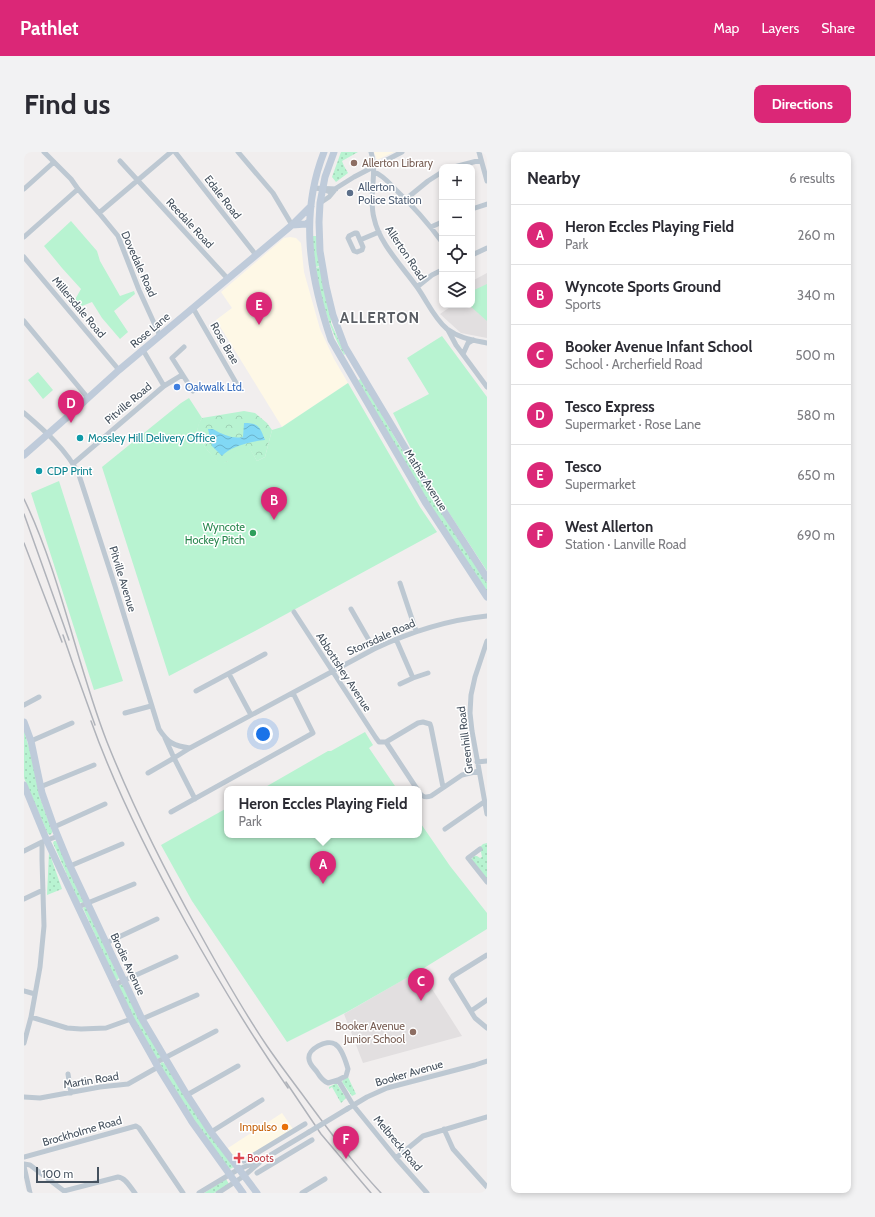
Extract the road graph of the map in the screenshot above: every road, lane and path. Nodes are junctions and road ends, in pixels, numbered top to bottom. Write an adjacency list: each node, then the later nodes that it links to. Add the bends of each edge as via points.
1 (171, 152): 17 (street)
2 (175, 152): 40 (street, Edale Road)
3 (238, 152): 33 (street, via 273,193)
4 (324, 152): 19 (street, Mather Avenue)
5 (334, 152): 21 (street, Mather Avenue)
6 (371, 152): 14 (street, Allerton Road)
7 (402, 152): 14 (street)
8 (479, 152): 10 (street)
9 (48, 153): 12 (street, Dovedale Road)
10 (481, 160): 13 (street); 18 (street)
11 (120, 161): 17 (street, Reedale Road)
12 (54, 162): 20 (street); 23 (street, Dovedale Road)
13 (466, 164)
14 (374, 166): 15 (street, Allerton Road); 22 (street)
15 (374, 172): 24 (street, via 386,179); 35 (street, Allerton Road, via 371,199)
16 (439, 174): 24 (street)
17 (137, 180): 29 (street); 44 (street, Reedale Road)
18 (487, 182)
19 (314, 188): 21 (street); 27 (street, Mather Avenue)
20 (24, 189)
21 (322, 189): 22 (street); 25 (street, Mather Avenue)
22 (336, 189): 25 (street)
23 (78, 190): 29 (street, Dovedale Road); 36 (street)
24 (406, 199): 34 (street)
25 (320, 203): 31 (street, Mather Avenue)
26 (487, 204): 28 (street)
27 (311, 206): 30 (street, Mather Avenue); 33 (street, Rose Lane)
28 (475, 208)
29 (100, 213): 49 (street, Dovedale Road, via 118,236)
30 (309, 222): 31 (street); 33 (street); 57 (street, Mather Avenue, via 311,257 322,314 332,340)
31 (319, 222): 55 (street, Mather Avenue, via 321,256 333,315 342,340)
32 (439, 223): 34 (street)
33 (292, 224): 40 (street, Rose Lane)
34 (431, 227): 37 (street)
35 (379, 232): 38 (street); 45 (street, Allerton Road)
36 (24, 237)
37 (439, 238)
38 (360, 240)
39 (487, 248): 41 (street)
40 (256, 254): 44 (street, Rose Lane)
41 (475, 254)
42 (24, 257): 56 (street, Millersdale Road)
43 (439, 272): 45 (street)
44 (228, 279): 46 (street, Rose Lane)
45 (417, 287): 48 (street, Allerton Road)
46 (193, 308): 49 (street, Rose Lane); 61 (street, Rose Brae)
47 (24, 321): 63 (street)
48 (446, 328): 50 (street, Allerton Road, via 456,335); 54 (street)
49 (160, 336): 53 (street, Rose Lane)
50 (473, 340): 51 (street, Allerton Road); 54 (street, via 468,343)
51 (487, 343)
52 (184, 347): 58 (street, via 172,358)
53 (143, 350): 56 (street, Rose Lane); 59 (street, Pitville Road)
54 (463, 354): 60 (street)
55 (358, 369): 57 (street); 68 (street, Mather Avenue)
56 (119, 370): 63 (street, Rose Lane)
57 (350, 373): 70 (street, Mather Avenue, via 425,502)
58 (182, 375): 59 (street); 62 (street)
59 (164, 386): 67 (street, Pitville Road)
60 (487, 387)
61 (239, 388)
62 (193, 391)
63 (88, 398): 65 (street, Rose Lane)
64 (24, 413): 65 (street, Pitville Avenue)
65 (48, 434): 66 (street, Rose Lane); 67 (street, Pitville Avenue)
66 (24, 455)
67 (74, 463): 88 (street, Pitville Avenue, via 113,578)
68 (487, 578)
69 (400, 583): 74 (street)
70 (487, 597)
71 (351, 609): 77 (street)
72 (294, 612): 79 (street, Abbottshey Avenue)
73 (487, 616): 74 (street, Storrsdale Road, via 464,618)
74 (416, 631): 75 (street, Storrsdale Road)
75 (396, 638): 77 (street, Storrsdale Road); 82 (street)
76 (487, 641): 99 (street, Greenhill Road, via 471,695 470,712)
77 (374, 649): 79 (street, Storrsdale Road)
78 (265, 654): 81 (street)
79 (332, 672): 85 (street); 95 (street, Abbottshey Avenue, via 378,742)
80 (428, 673): 82 (street)
81 (230, 674): 84 (street); 90 (street)
82 (413, 678): 83 (street)
83 (400, 684)
84 (196, 691)
85 (293, 693): 90 (street); 108 (street, via 313,733)
86 (39, 697): 87 (street)
87 (24, 705)
88 (151, 706): 89 (street); 93 (street, Pitville Avenue)
89 (125, 713)
90 (251, 715): 96 (street)
91 (24, 722): 94 (street, Brodie Avenue)
92 (72, 724): 94 (street)
93 (165, 738): 96 (street, via 174,744); 97 (street, Pitville Avenue)
94 (31, 741): 105 (street, Brodie Avenue)
95 (386, 742): 104 (street); 106 (street, via 418,723 430,724)
96 (190, 748): 97 (street)
97 (174, 758): 102 (street); 108 (street, Pitville Avenue)
98 (487, 761): 99 (street)
99 (477, 762): 101 (street, Greenhill Road)
100 (94, 765): 105 (street)
101 (479, 771): 106 (street, via 462,775); 110 (street, Greenhill Road)
102 (148, 773)
103 (24, 786): 109 (street, Brodie Avenue)
104 (415, 786)
105 (40, 787): 114 (street, Brodie Avenue)
106 (443, 787): 107 (street, via 426,798)
107 (422, 795)
108 (195, 799): 112 (street)
109 (27, 802): 117 (street, Brodie Avenue)
110 (484, 802): 113 (street, Greenhill Road); 115 (street)
111 (105, 804): 114 (street)
112 (171, 812)
113 (487, 814)
114 (54, 827): 116 (street, Brodie Avenue)
115 (445, 829)
116 (58, 836): 117 (street); 121 (street, Brodie Avenue)
117 (45, 842): 119 (street); 124 (street, via 42,860); 127 (street, Brodie Avenue)
118 (122, 844): 121 (street)
119 (24, 850)
120 (480, 856): 122 (street, via 478,850 468,858)
121 (70, 866): 126 (street, Brodie Avenue)
122 (487, 882)
123 (134, 884): 126 (street)
124 (43, 890): 125 (street); 135 (street, via 43,933)
125 (24, 898)
126 (88, 903): 127 (street); 129 (street, Brodie Avenue)
127 (78, 907): 133 (street, Brodie Avenue)
128 (157, 919): 129 (street)
129 (106, 943): 132 (street, Brodie Avenue)
130 (487, 954): 138 (street, via 452,977)
131 (176, 957): 132 (street)
132 (124, 981): 133 (street); 140 (street, Brodie Avenue)
133 (114, 985): 141 (street, Brodie Avenue)
134 (24, 991): 135 (street)
135 (35, 994): 139 (street)
136 (197, 995): 140 (street)
137 (487, 1000): 138 (street)
138 (471, 1011): 142 (street)
139 (31, 1017): 141 (street, via 82,1030 106,1028); 144 (street)
140 (142, 1019): 146 (street, Brodie Avenue)
141 (131, 1020): 148 (street, Brodie Avenue)
142 (487, 1028)
143 (216, 1031): 146 (street, Martin Road)
144 (25, 1033): 145 (street)
145 (24, 1043)
146 (164, 1057): 148 (street, Martin Road); 153 (street, Brodie Avenue)
147 (487, 1060): 156 (street, Booker Avenue, via 387,1088)
148 (156, 1065): 152 (street, Martin Road, via 128,1084); 172 (street, Brodie Avenue, via 192,1122)
149 (238, 1066): 153 (street)
150 (68, 1074): 152 (street)
151 (338, 1080): 151 (street, via 328,1084 323,1080 309,1060 311,1051 328,1043 337,1045 348,1069 346,1076); 156 (street, Melbreck Road)
152 (71, 1093): 154 (street, Martin Road, via 40,1098)
153 (187, 1095): 160 (street, Brodie Avenue)
154 (24, 1097)
155 (262, 1100): 160 (street)
156 (354, 1105): 163 (street, Booker Avenue, bridge); 166 (street, Melbreck Road)
157 (487, 1117): 159 (street)
158 (305, 1124): 162 (street)
159 (444, 1129): 166 (street, via 423,1136); 176 (street, via 453,1149)
160 (212, 1132): 170 (street, Brodie Avenue)
161 (312, 1140): 165 (street)
162 (275, 1143): 163 (street); 168 (street, via 246,1160)
163 (279, 1150): 165 (street); 167 (street, Booker Avenue)
164 (24, 1157): 179 (street, Brockholme Road, via 136,1126)
165 (284, 1157): 171 (street)
166 (396, 1158): 185 (street, Melbreck Road)
167 (264, 1159): 168 (street, Booker Avenue); 173 (street, Booker Avenue)
168 (252, 1164): 170 (street, Booker Avenue)
169 (24, 1165): 177 (street); 178 (street, via 30,1165 67,1192 122,1177)
170 (239, 1169): 172 (street, Booker Avenue); 173 (street, Brodie Avenue)
171 (257, 1173)
172 (230, 1174): 175 (street, Brodie Avenue); 180 (street, Booker Avenue)
173 (244, 1176): 175 (street, Booker Avenue); 183 (street, Brodie Avenue)
174 (325, 1179): 184 (street)
175 (234, 1182): 181 (street, Booker Avenue); 182 (street, Brodie Avenue)
176 (487, 1187)
177 (30, 1193)
178 (136, 1193)
179 (184, 1193)
180 (199, 1193)
181 (218, 1193)
182 (243, 1193)
183 (257, 1193)
184 (302, 1193)
185 (427, 1193)

